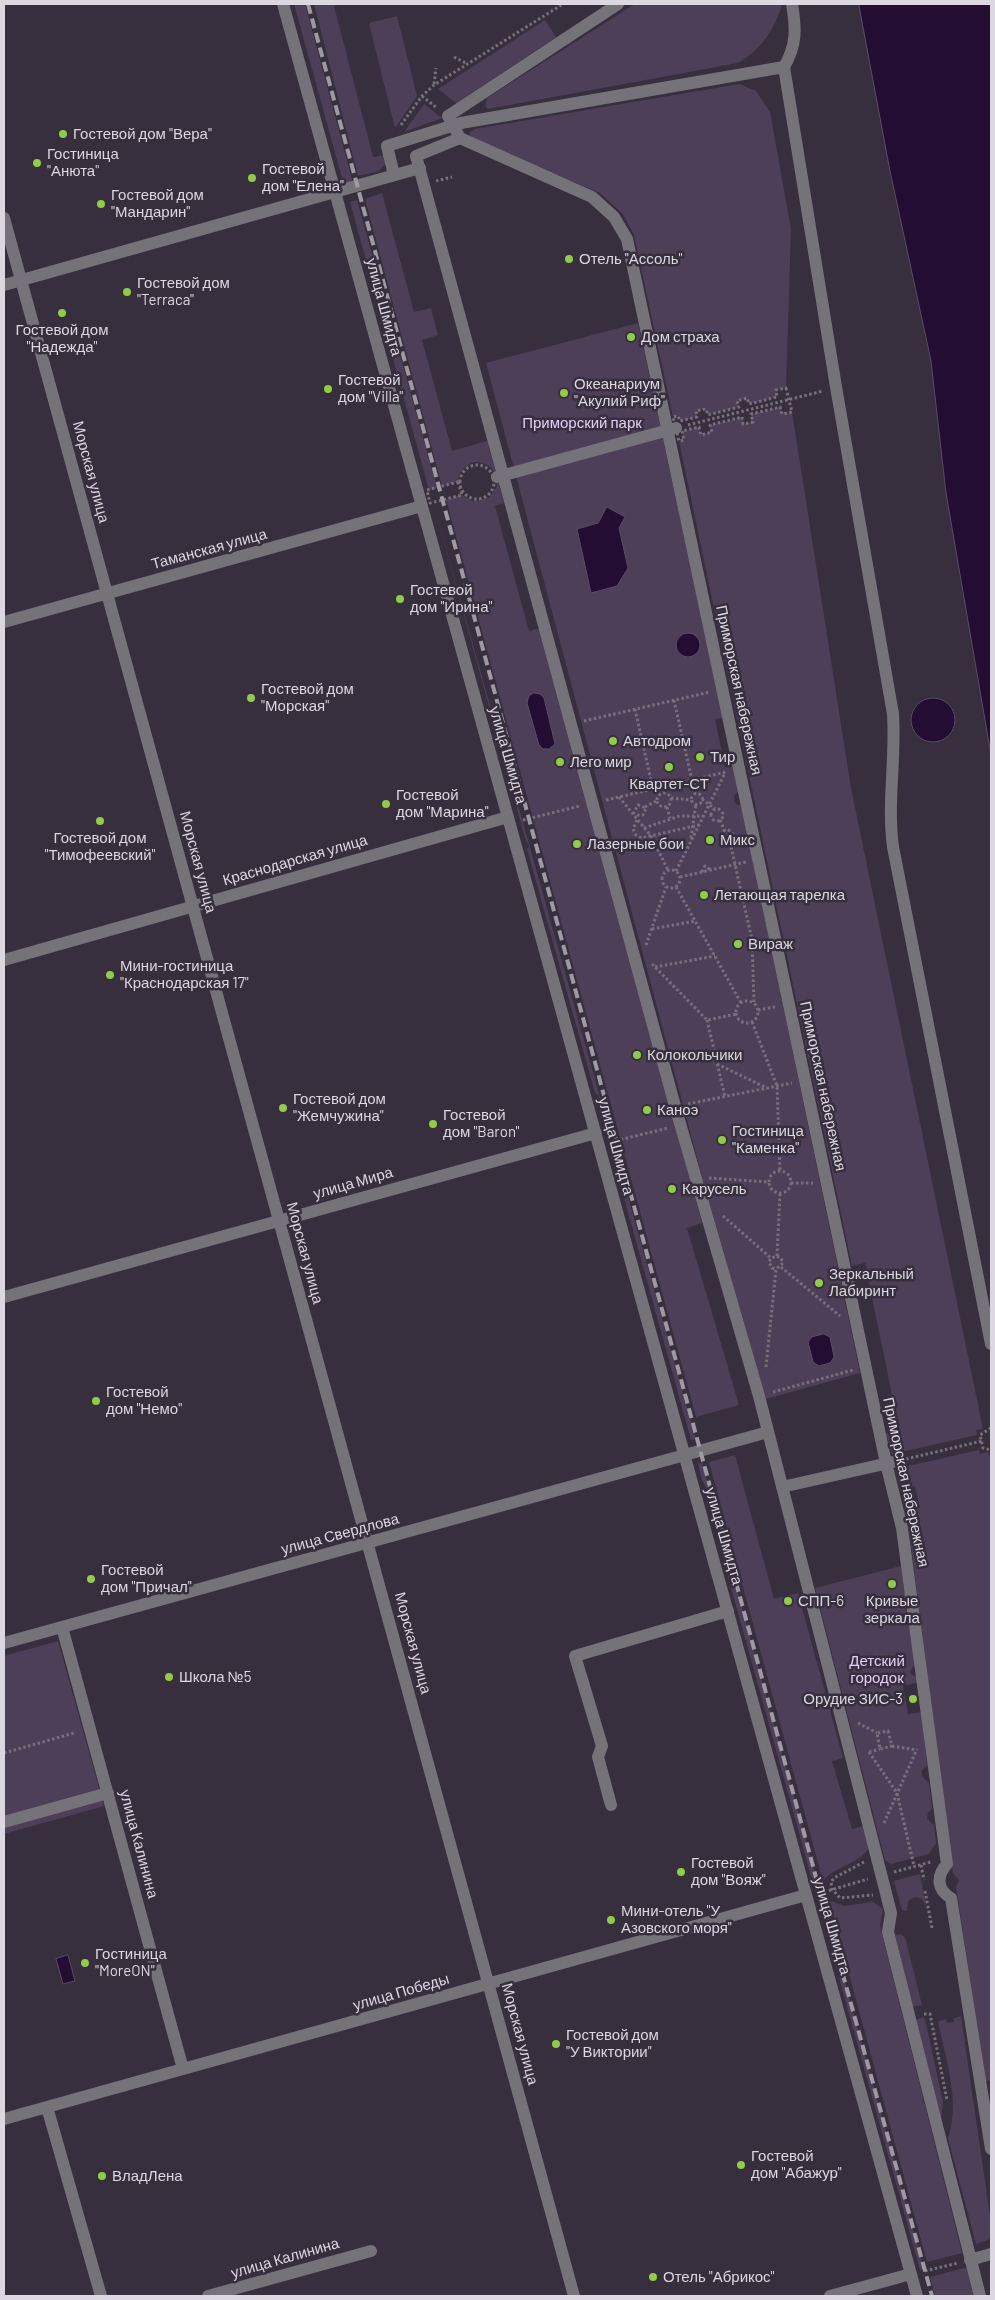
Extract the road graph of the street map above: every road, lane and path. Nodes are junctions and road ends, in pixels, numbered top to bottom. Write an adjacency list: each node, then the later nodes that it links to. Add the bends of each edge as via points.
1 (283, 4): 15 (street, улица Шмидта)
2 (563, 4): 6 (path)
3 (618, 4): 10 (street)
4 (792, 4): 7 (street, via 794,45)
5 (454, 57): 6 (path)
6 (468, 64): 9 (path)
7 (784, 67): 10 (street); 19 (street)
8 (436, 68): 9 (path)
9 (434, 84): 12 (path)
10 (450, 121): 11 (street); 12 (street)
11 (460, 138): 13 (street, via 416,156); 21 (street, Приморская набережная, via 585,194 618,222 627,239)
12 (387, 146): 14 (street)
13 (420, 168): 14 (street); 22 (street)
14 (397, 175): 15 (street)
15 (335, 191): 17 (street); 24 (street, улица Шмидта)
16 (4, 218): 17 (street, Морская улица)
17 (21, 280): 18 (street); 25 (street, Морская улица)
18 (4, 285)
19 (836, 387): 20 (path); 106 (street, via 893,714 895,741 890,815 893,847)
20 (789, 400): 21 (path); 21 (path, via 786,388 776,390 777,397 749,404 747,398 737,401 739,407 708,415 706,409 696,411 697,417 680,421 678,416 673,418); 21 (path, via 792,412 782,414 780,407 751,414 753,422 743,424 742,417 710,425 712,432 701,435 699,427 682,431 684,440 679,441)
21 (672, 429): 22 (street); 27 (street, Приморская набережная)
22 (497, 474): 22 (path, via 490,493 478,499 467,495 461,484 466,471 478,465); 30 (street)
23 (446, 499): 23 (path, via 430,503 426,490 458,482 462,495)
24 (422, 506): 25 (street, Таманская улица); 53 (street, улица Шмидта)
25 (107, 593): 26 (street, Таманская улица); 70 (street, Морская улица)
26 (4, 622)
27 (722, 689): 28 (path); 31 (street, Приморская набережная)
28 (674, 700): 29 (path); 33 (path)
29 (635, 709): 30 (path); 35 (path)
30 (572, 723): 43 (street)
31 (739, 769): 32 (path); 63 (street, Приморская набережная)
32 (725, 772): 33 (path); 44 (path)
33 (692, 780): 34 (path); 37 (path)
34 (661, 787): 35 (path); 36 (path)
35 (653, 789): 38 (path)
36 (662, 793): 39 (path); 42 (path)
37 (695, 794): 40 (path, via 700,794); 41 (path)
38 (619, 797): 43 (path); 49 (path)
39 (671, 798): 41 (path); 47 (path)
40 (702, 799): 44 (path); 45 (path)
41 (691, 800): 45 (path)
42 (656, 801): 46 (path); 47 (path, via 660,807)
43 (594, 802): 53 (path); 73 (street)
44 (710, 803): 48 (path); 51 (path)
45 (696, 804): 50 (path)
46 (645, 807): 49 (path, via 637,806); 49 (path, via 643,815)
47 (667, 807): 52 (path)
48 (715, 809): 55 (path, via 712,816); 55 (path, via 723,812)
49 (634, 813): 54 (path)
50 (694, 816): 51 (path); 52 (path); 57 (path)
51 (703, 816): 56 (path)
52 (670, 818): 58 (path)
53 (513, 819): 70 (street, Краснодарская улица); 90 (street, улица Шмидта)
54 (638, 820): 58 (path); 60 (path, via 633,826 636,835)
55 (720, 820): 59 (path)
56 (699, 825): 57 (path); 61 (path)
57 (693, 826): 60 (path); 61 (path)
58 (644, 828): 60 (path)
59 (724, 831): 62 (path, via 722,838); 62 (path, via 729,830 733,834)
60 (651, 836): 65 (path)
61 (690, 842): 66 (path)
62 (730, 842): 64 (path)
63 (758, 859): 64 (path); 84 (street, Приморская набережная)
64 (736, 864): 67 (path); 79 (path, via 752,940)
65 (668, 870): 66 (path); 68 (path, via 662,878)
66 (676, 871): 67 (path)
67 (680, 877): 69 (path)
68 (666, 887): 69 (path); 72 (path)
69 (676, 887): 71 (path)
70 (193, 906): 75 (street, Краснодарская улица); 99 (street, Морская улица)
71 (694, 920): 72 (path); 74 (path)
72 (652, 929): 73 (path, via 643,954)
73 (632, 942): 88 (street)
74 (715, 956): 77 (path); 78 (path)
75 (4, 960)
76 (649, 961): 77 (path)
77 (655, 967): 81 (path)
78 (741, 1003): 79 (path); 80 (path)
79 (754, 1003): 82 (path, via 758,1013)
80 (737, 1014): 81 (path); 82 (path, via 742,1022)
81 (708, 1020): 83 (path)
82 (752, 1022): 85 (path)
83 (717, 1064): 86 (path); 87 (path)
84 (806, 1080): 85 (path); 96 (street, Приморская набережная)
85 (777, 1086): 86 (path); 92 (path)
86 (767, 1088): 87 (path)
87 (725, 1096): 88 (path)
88 (675, 1106): 89 (street)
89 (681, 1125): 91 (path); 93 (street)
90 (596, 1133): 99 (street, улица Мира); 113 (street, улица Шмидта)
91 (608, 1143)
92 (780, 1171): 94 (path, via 771,1175); 95 (path, via 789,1176)
93 (696, 1177): 94 (path); 98 (street)
94 (769, 1182): 97 (path, via 771,1188)
95 (791, 1182): 96 (path); 97 (path, via 786,1191)
96 (827, 1184): 105 (street, Приморская набережная)
97 (780, 1193): 100 (path)
98 (702, 1198): 101 (path); 108 (street)
99 (279, 1221): 104 (street, улица Мира); 116 (street, Морская улица)
100 (777, 1256): 101 (path); 102 (path, via 783,1261)
101 (771, 1258): 103 (path, via 770,1264)
102 (781, 1267): 103 (path); 105 (path)
103 (776, 1269): 108 (path)
104 (4, 1297)
105 (858, 1331): 107 (street, Приморская набережная)
106 (991, 1344)
107 (866, 1366): 108 (path); 114 (street, Приморская набережная)
108 (761, 1395): 110 (street)
109 (991, 1428): 111 (path, via 980,1435)
110 (768, 1432): 113 (street, улица Свердлова); 115 (street)
111 (982, 1441): 112 (path, via 983,1448); 114 (path)
112 (991, 1450)
113 (685, 1455): 116 (street, улица Свердлова); 117 (street, улица Шмидта)
114 (890, 1462): 115 (street); 120 (street, Приморская набережная)
115 (782, 1487): 130 (street)
116 (369, 1542): 118 (street, улица Свердлова); 140 (street, Морская улица)
117 (728, 1611): 128 (street, via 575,1656 602,1746 598,1757); 137 (street, улица Шмидта)
118 (62, 1627): 119 (street, улица Свердлова); 126 (street, улица Калинина)
119 (4, 1643)
120 (929, 1721): 123 (path); 131 (street, Приморская набережная)
121 (74, 1733): 125 (path)
122 (892, 1746): 122 (path, via 888,1731 877,1734 880,1749); 123 (path)
123 (916, 1750): 127 (path)
124 (870, 1752): 127 (path)
125 (4, 1753)
126 (108, 1793): 129 (street); 141 (street, улица Калинина)
127 (897, 1793): 130 (path); 133 (path)
128 (611, 1805)
129 (4, 1822)
130 (874, 1847): 134 (street); 135 (path, via 860,1866 834,1878)
131 (946, 1857): 132 (path); 144 (street, Приморская набережная, via 947,1864 939,1882 943,1892 951,1898)
132 (921, 1865): 133 (path); 139 (path)
133 (914, 1866): 134 (path)
134 (881, 1876): 135 (path); 138 (street)
135 (832, 1890): 136 (path); 138 (path, via 840,1898 872,1894)
136 (824, 1892)
137 (806, 1895): 140 (street, улица Победы); 149 (street, улица Шмидта)
138 (889, 1904): 147 (street, via 892,1913 888,1932)
139 (932, 1928)
140 (489, 1984): 141 (street, улица Победы); 152 (street, Морская улица)
141 (183, 2069): 142 (street, улица Победы)
142 (47, 2107): 143 (street, улица Победы); 150 (street)
143 (4, 2119)
144 (991, 2149)
145 (371, 2251): 151 (street, улица Калинина)
146 (991, 2254): 147 (street)
147 (970, 2260): 148 (path); 155 (street)
148 (931, 2269)
149 (911, 2274): 153 (street); 154 (street, улица Шмидта)
150 (101, 2296)
151 (208, 2296)
152 (574, 2296)
153 (830, 2296)
154 (917, 2296)
155 (980, 2296)

